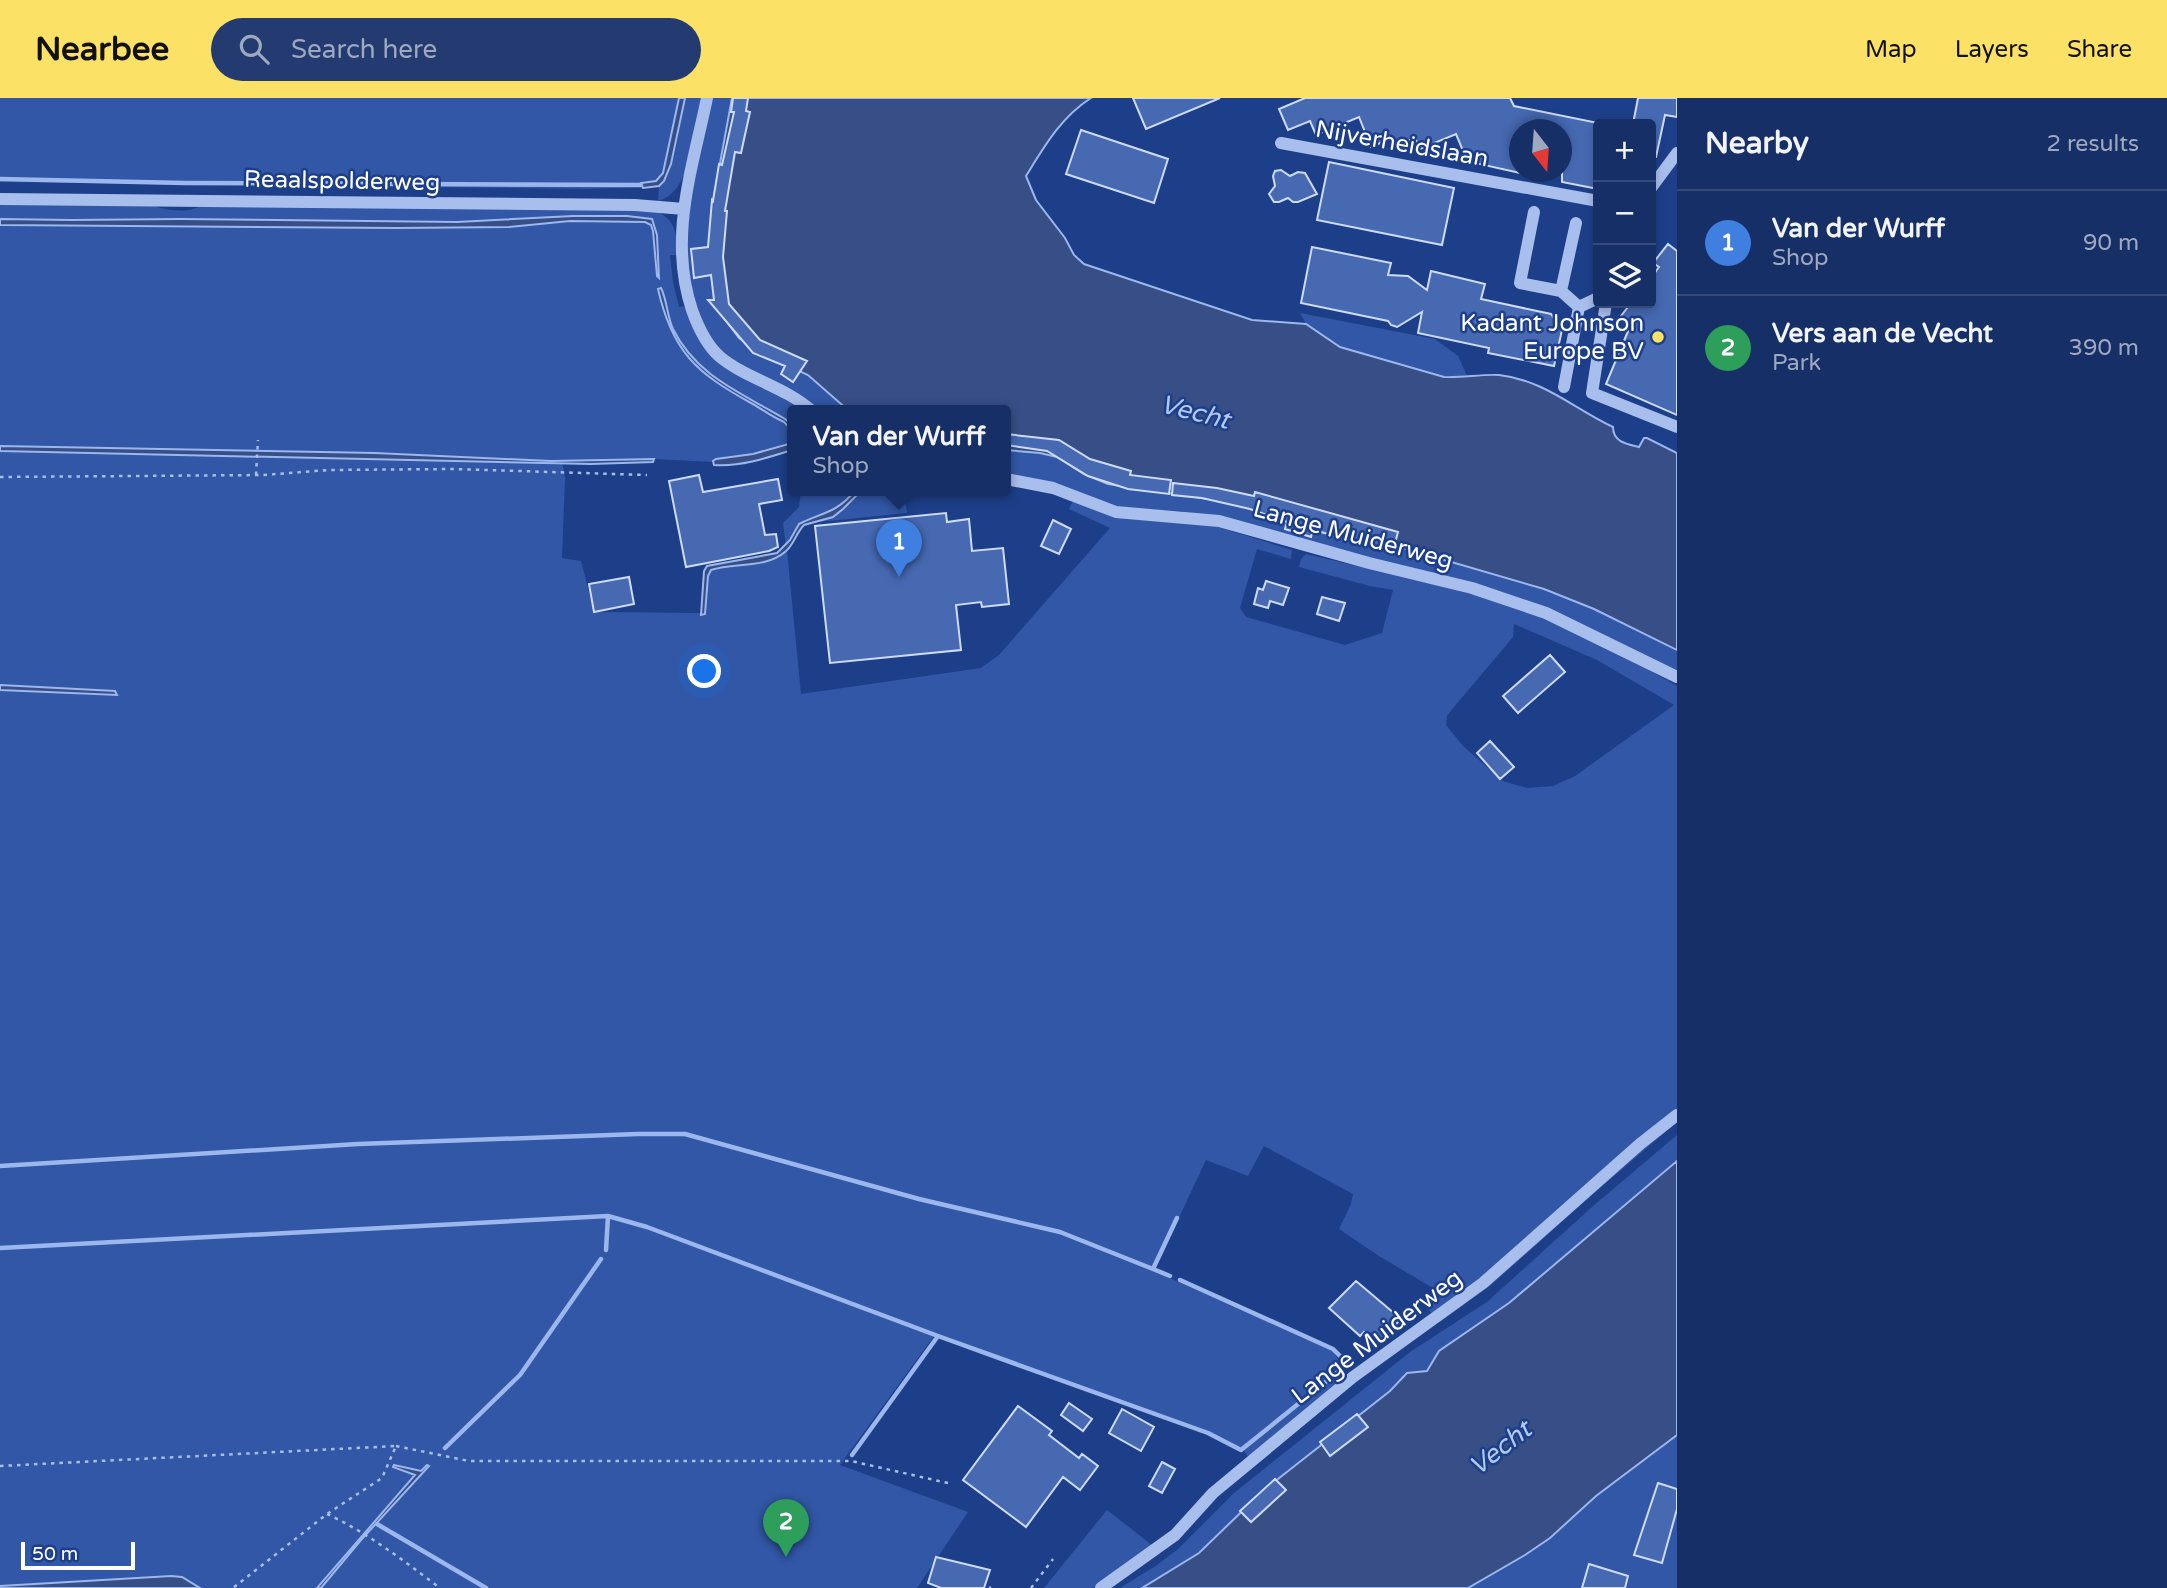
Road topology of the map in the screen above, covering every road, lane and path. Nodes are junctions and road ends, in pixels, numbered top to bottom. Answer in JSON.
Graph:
{"nodes":[{"id":1,"x":707,"y":98,"type":"edge"},
{"id":2,"x":1281,"y":143,"type":"dead end"},
{"id":3,"x":1676,"y":158,"type":"edge"},
{"id":4,"x":1656,"y":182,"type":"edge"},
{"id":5,"x":0,"y":198,"type":"edge"},
{"id":6,"x":1593,"y":200,"type":"edge"},
{"id":7,"x":684,"y":209,"type":"junction"},
{"id":8,"x":1534,"y":212,"type":"dead end"},
{"id":9,"x":1576,"y":223,"type":"dead end"},
{"id":10,"x":1562,"y":291,"type":"junction"},
{"id":11,"x":1593,"y":300,"type":"edge"},
{"id":12,"x":1579,"y":307,"type":"junction"},
{"id":13,"x":1605,"y":308,"type":"edge"},
{"id":14,"x":1564,"y":387,"type":"dead end"},
{"id":15,"x":803,"y":405,"type":"edge"},
{"id":16,"x":1677,"y":427,"type":"edge"},
{"id":17,"x":258,"y":440,"type":"dead end"},
{"id":18,"x":256,"y":475,"type":"junction"},
{"id":19,"x":648,"y":475,"type":"dead end"},
{"id":20,"x":0,"y":477,"type":"edge"},
{"id":21,"x":1011,"y":481,"type":"edge"},
{"id":22,"x":1677,"y":677,"type":"edge"},
{"id":23,"x":1677,"y":1115,"type":"edge"},
{"id":24,"x":396,"y":1446,"type":"junction"},
{"id":25,"x":0,"y":1466,"type":"edge"},
{"id":26,"x":952,"y":1484,"type":"dead end"},
{"id":27,"x":327,"y":1514,"type":"junction"},
{"id":28,"x":1053,"y":1559,"type":"dead end"},
{"id":29,"x":233,"y":1588,"type":"edge"},
{"id":30,"x":440,"y":1588,"type":"edge"},
{"id":31,"x":1031,"y":1588,"type":"edge"},
{"id":32,"x":1101,"y":1588,"type":"edge"}],
"edges":[{"from":1,"to":7,"type":"street"},
{"from":2,"to":6,"type":"street","name":"Nijverheidslaan"},
{"from":3,"to":4,"type":"street"},
{"from":5,"to":7,"type":"street","name":"Reaalspolderweg"},
{"from":7,"to":15,"type":"street"},
{"from":8,"to":10,"type":"street"},
{"from":9,"to":10,"type":"street"},
{"from":10,"to":12,"type":"street"},
{"from":11,"to":12,"type":"street"},
{"from":12,"to":14,"type":"street"},
{"from":13,"to":16,"type":"street"},
{"from":17,"to":18,"type":"path"},
{"from":18,"to":19,"type":"path"},
{"from":18,"to":20,"type":"path"},
{"from":21,"to":22,"type":"street","name":"Lange Muiderweg"},
{"from":23,"to":32,"type":"street","name":"Lange Muiderweg"},
{"from":24,"to":25,"type":"path"},
{"from":24,"to":26,"type":"path"},
{"from":24,"to":27,"type":"path"},
{"from":27,"to":29,"type":"path"},
{"from":27,"to":30,"type":"path"},
{"from":28,"to":31,"type":"path"}]}
